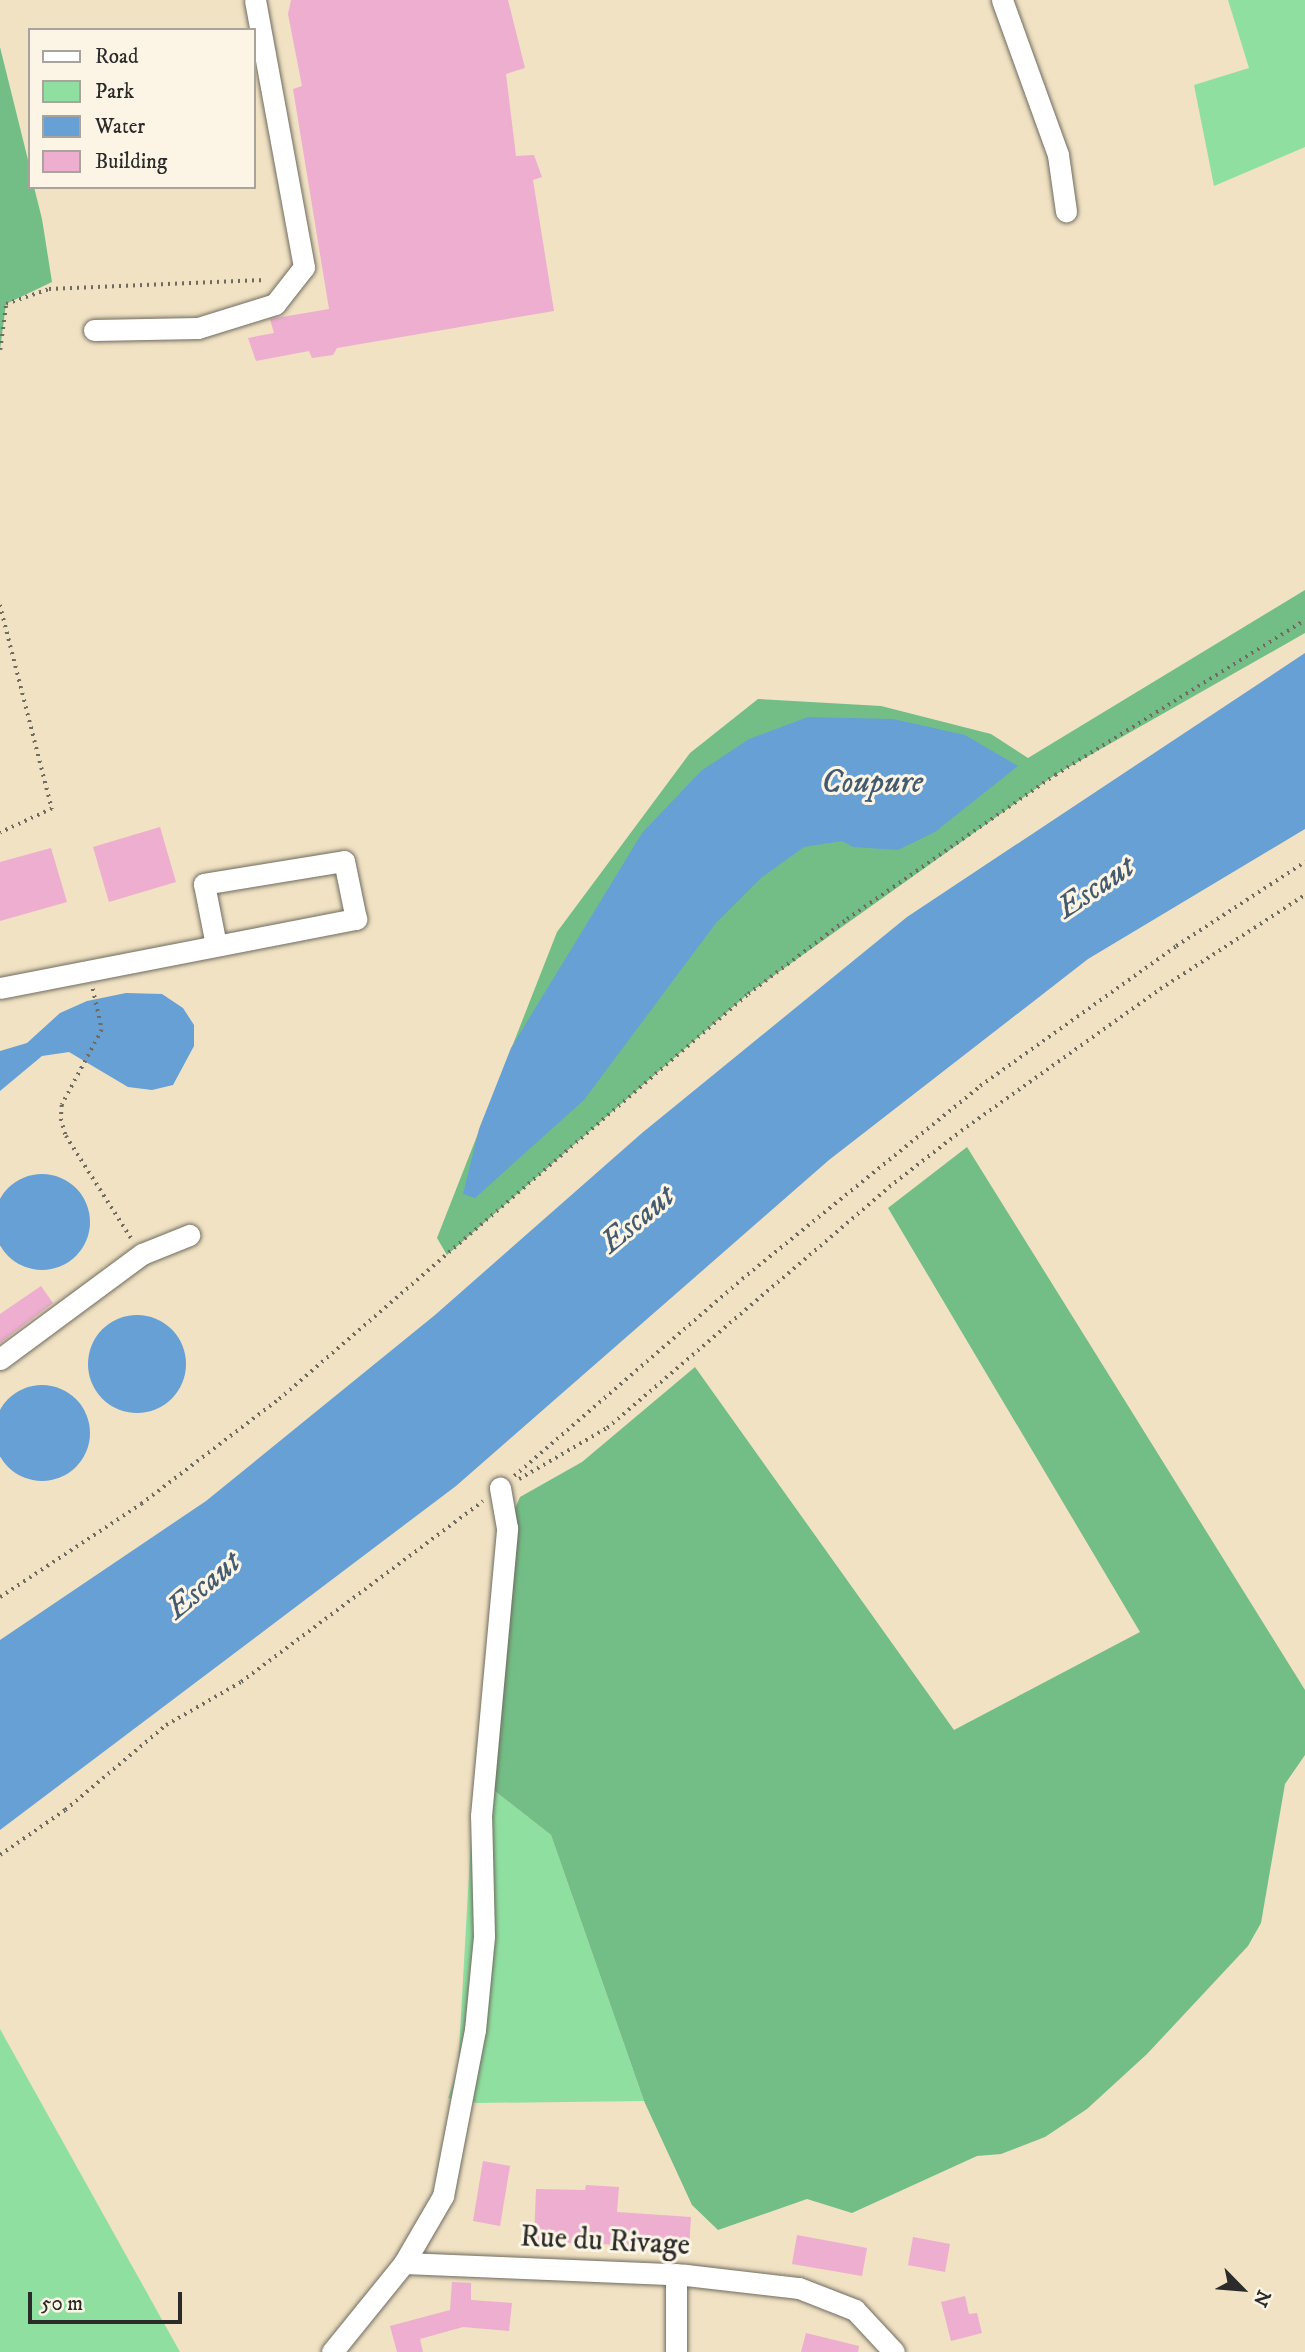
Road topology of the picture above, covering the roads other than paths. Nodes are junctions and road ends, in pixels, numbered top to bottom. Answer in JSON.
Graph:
{"nodes":[{"id":1,"x":255,"y":0,"type":"edge"},
{"id":2,"x":1002,"y":0,"type":"edge"},
{"id":3,"x":1066,"y":211,"type":"dead end"},
{"id":4,"x":93,"y":330,"type":"dead end"},
{"id":5,"x":216,"y":945,"type":"junction"},
{"id":6,"x":0,"y":988,"type":"edge"},
{"id":7,"x":189,"y":1235,"type":"dead end"},
{"id":8,"x":0,"y":1359,"type":"edge"},
{"id":9,"x":500,"y":1488,"type":"road end"},
{"id":10,"x":404,"y":2263,"type":"junction"},
{"id":11,"x":676,"y":2274,"type":"junction"},
{"id":12,"x":332,"y":2352,"type":"edge"},
{"id":13,"x":676,"y":2352,"type":"edge"},
{"id":14,"x":894,"y":2352,"type":"edge"}],
"edges":[{"from":1,"to":4,"type":"street"},
{"from":2,"to":3,"type":"street"},
{"from":5,"to":5,"type":"street"},
{"from":5,"to":6,"type":"street"},
{"from":7,"to":8,"type":"street"},
{"from":9,"to":10,"type":"street"},
{"from":10,"to":11,"type":"street","name":"Rue du Rivage"},
{"from":10,"to":12,"type":"street"},
{"from":11,"to":13,"type":"street"},
{"from":11,"to":14,"type":"street","name":"Rue du Rivage"}]}
